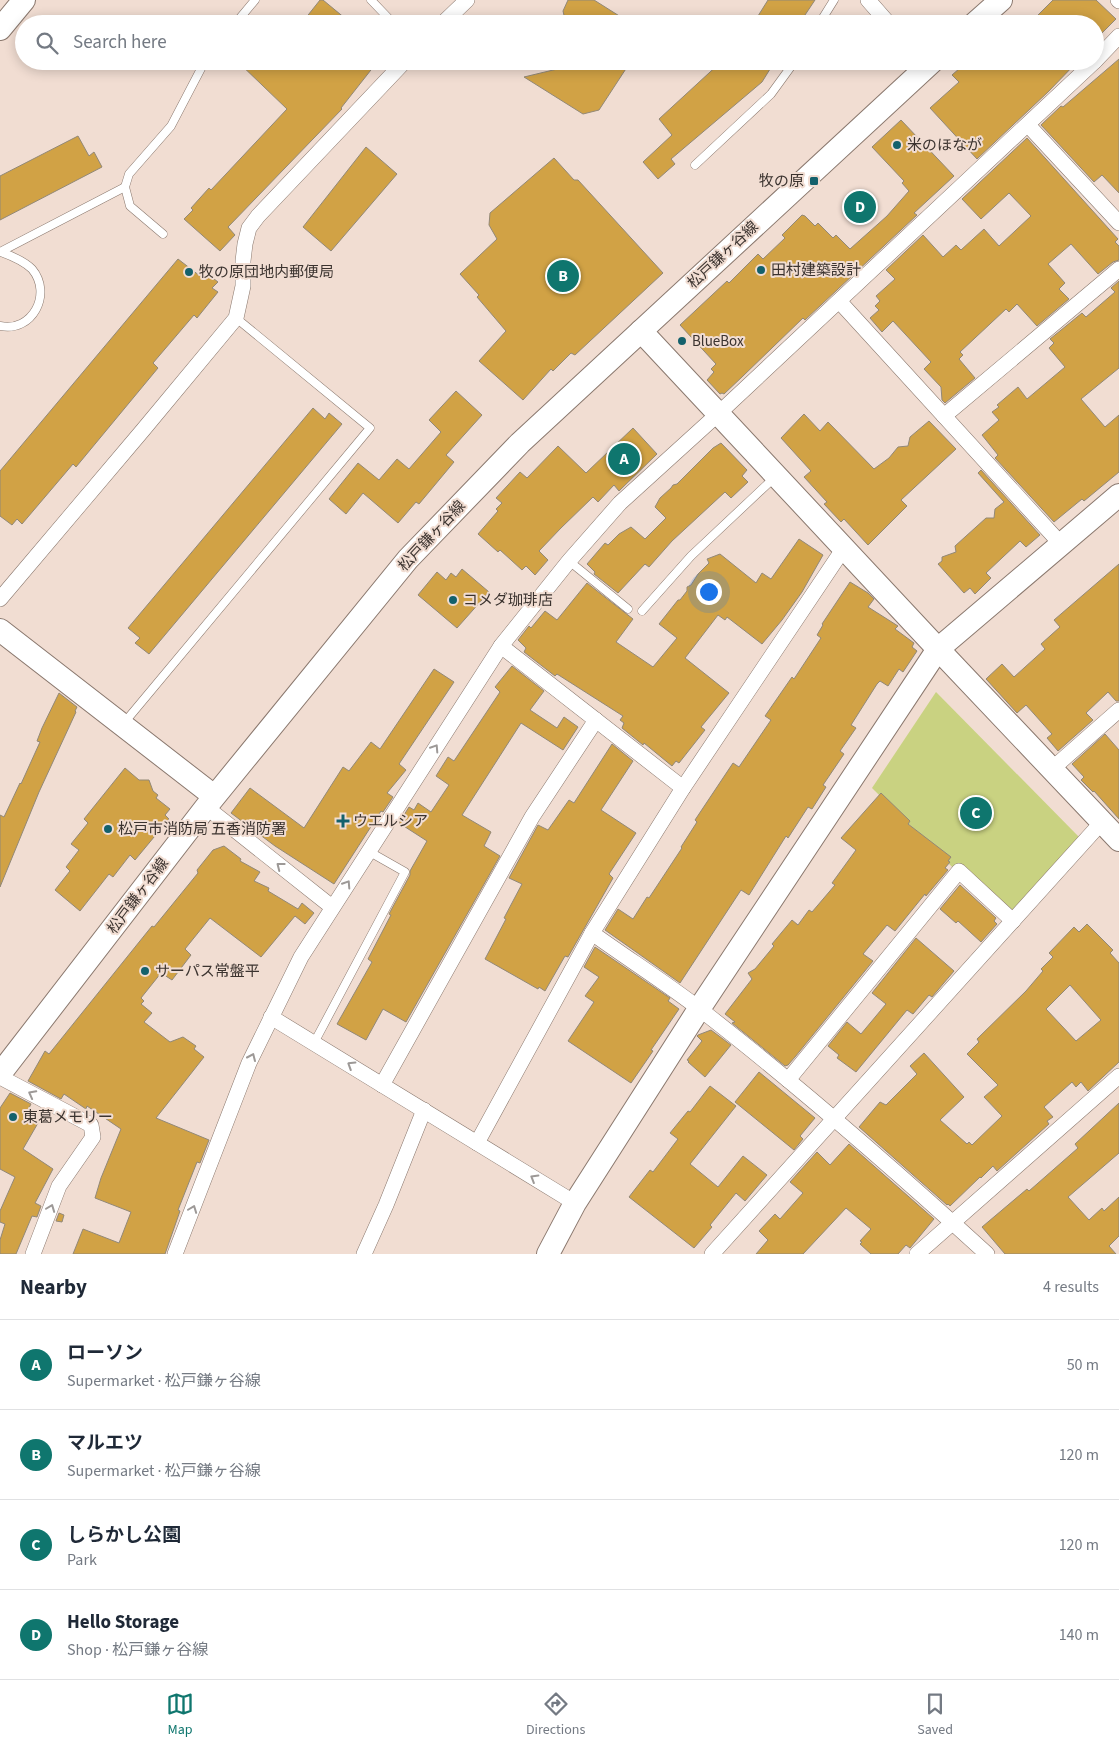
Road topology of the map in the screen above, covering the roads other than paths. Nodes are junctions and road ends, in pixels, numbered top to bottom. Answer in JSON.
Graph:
{"nodes":[{"id":1,"x":24,"y":0,"type":"edge"},
{"id":2,"x":255,"y":0,"type":"edge"},
{"id":3,"x":371,"y":0,"type":"edge"},
{"id":4,"x":466,"y":0,"type":"edge"},
{"id":5,"x":834,"y":0,"type":"edge"},
{"id":6,"x":868,"y":0,"type":"edge"},
{"id":7,"x":1001,"y":0,"type":"edge"},
{"id":8,"x":243,"y":15,"type":"edge"},
{"id":9,"x":385,"y":15,"type":"edge"},
{"id":10,"x":451,"y":15,"type":"edge"},
{"id":11,"x":824,"y":15,"type":"edge"},
{"id":12,"x":881,"y":15,"type":"edge"},
{"id":13,"x":984,"y":15,"type":"edge"},
{"id":14,"x":0,"y":29,"type":"edge"},
{"id":15,"x":1119,"y":36,"type":"edge"},
{"id":16,"x":1104,"y":52,"type":"edge"},
{"id":17,"x":200,"y":70,"type":"edge"},
{"id":18,"x":396,"y":70,"type":"edge"},
{"id":19,"x":788,"y":70,"type":"edge"},
{"id":20,"x":920,"y":70,"type":"edge"},
{"id":21,"x":1086,"y":70,"type":"edge"},
{"id":22,"x":1028,"y":125,"type":"junction"},
{"id":23,"x":695,"y":165,"type":"dead end"},
{"id":24,"x":125,"y":187,"type":"junction"},
{"id":25,"x":1119,"y":223,"type":"edge"},
{"id":26,"x":163,"y":234,"type":"dead end"},
{"id":27,"x":1,"y":252,"type":"edge"},
{"id":28,"x":1119,"y":269,"type":"edge"},
{"id":29,"x":839,"y":301,"type":"junction"},
{"id":30,"x":236,"y":318,"type":"junction"},
{"id":31,"x":0,"y":326,"type":"edge"},
{"id":32,"x":641,"y":331,"type":"junction"},
{"id":33,"x":718,"y":414,"type":"junction"},
{"id":34,"x":944,"y":416,"type":"junction"},
{"id":35,"x":776,"y":476,"type":"junction"},
{"id":36,"x":1119,"y":495,"type":"edge"},
{"id":37,"x":1061,"y":544,"type":"junction"},
{"id":38,"x":844,"y":548,"type":"junction"},
{"id":39,"x":569,"y":561,"type":"junction"},
{"id":40,"x":0,"y":599,"type":"edge"},
{"id":41,"x":628,"y":609,"type":"dead end"},
{"id":42,"x":642,"y":611,"type":"dead end"},
{"id":43,"x":0,"y":630,"type":"edge"},
{"id":44,"x":501,"y":646,"type":"junction"},
{"id":45,"x":938,"y":649,"type":"junction"},
{"id":46,"x":1119,"y":710,"type":"edge"},
{"id":47,"x":596,"y":720,"type":"junction"},
{"id":48,"x":122,"y":724,"type":"junction"},
{"id":49,"x":1052,"y":769,"type":"junction"},
{"id":50,"x":683,"y":788,"type":"junction"},
{"id":51,"x":210,"y":802,"type":"junction"},
{"id":52,"x":1102,"y":822,"type":"junction"},
{"id":53,"x":1119,"y":840,"type":"edge"},
{"id":54,"x":368,"y":851,"type":"junction"},
{"id":55,"x":332,"y":907,"type":"junction"},
{"id":56,"x":1013,"y":921,"type":"junction"},
{"id":57,"x":592,"y":934,"type":"junction"},
{"id":58,"x":699,"y":1009,"type":"junction"},
{"id":59,"x":271,"y":1016,"type":"junction"},
{"id":60,"x":314,"y":1043,"type":"junction"},
{"id":61,"x":0,"y":1075,"type":"edge"},
{"id":62,"x":1119,"y":1076,"type":"edge"},
{"id":63,"x":788,"y":1080,"type":"junction"},
{"id":64,"x":382,"y":1084,"type":"junction"},
{"id":65,"x":424,"y":1110,"type":"junction"},
{"id":66,"x":834,"y":1119,"type":"junction"},
{"id":67,"x":477,"y":1143,"type":"junction"},
{"id":68,"x":576,"y":1203,"type":"junction"},
{"id":69,"x":952,"y":1223,"type":"junction"},
{"id":70,"x":33,"y":1254,"type":"edge"},
{"id":71,"x":175,"y":1254,"type":"edge"},
{"id":72,"x":364,"y":1254,"type":"edge"},
{"id":73,"x":548,"y":1254,"type":"edge"},
{"id":74,"x":712,"y":1254,"type":"edge"},
{"id":75,"x":918,"y":1254,"type":"edge"},
{"id":76,"x":986,"y":1254,"type":"edge"}],
"edges":[{"from":1,"to":14,"type":"street"},
{"from":2,"to":8,"type":"lane"},
{"from":3,"to":9,"type":"lane"},
{"from":4,"to":10,"type":"street"},
{"from":5,"to":11,"type":"lane"},
{"from":6,"to":12,"type":"street"},
{"from":7,"to":13,"type":"street"},
{"from":15,"to":16,"type":"street"},
{"from":17,"to":24,"type":"lane"},
{"from":18,"to":30,"type":"street"},
{"from":19,"to":23,"type":"lane"},
{"from":20,"to":32,"type":"street","name":"松戸鎌ヶ谷線"},
{"from":21,"to":22,"type":"street"},
{"from":22,"to":25,"type":"street"},
{"from":22,"to":29,"type":"street"},
{"from":24,"to":26,"type":"lane"},
{"from":24,"to":27,"type":"lane"},
{"from":27,"to":31,"type":"lane"},
{"from":28,"to":34,"type":"street"},
{"from":29,"to":33,"type":"street"},
{"from":29,"to":34,"type":"street"},
{"from":30,"to":40,"type":"street"},
{"from":30,"to":48,"type":"lane"},
{"from":32,"to":33,"type":"street"},
{"from":32,"to":51,"type":"street","name":"松戸鎌ヶ谷線"},
{"from":33,"to":35,"type":"street"},
{"from":33,"to":39,"type":"street"},
{"from":34,"to":37,"type":"street"},
{"from":35,"to":38,"type":"street"},
{"from":35,"to":42,"type":"lane"},
{"from":36,"to":37,"type":"street"},
{"from":37,"to":45,"type":"street"},
{"from":38,"to":45,"type":"street"},
{"from":38,"to":50,"type":"street"},
{"from":39,"to":41,"type":"lane"},
{"from":39,"to":44,"type":"street"},
{"from":43,"to":48,"type":"street"},
{"from":44,"to":47,"type":"street"},
{"from":54,"to":44,"type":"street","one_way":true},
{"from":45,"to":49,"type":"street"},
{"from":45,"to":58,"type":"street"},
{"from":46,"to":49,"type":"street"},
{"from":47,"to":50,"type":"street"},
{"from":47,"to":64,"type":"street"},
{"from":48,"to":51,"type":"street"},
{"from":49,"to":52,"type":"street"},
{"from":50,"to":57,"type":"street"},
{"from":55,"to":51,"type":"street","one_way":true},
{"from":51,"to":61,"type":"street","name":"松戸鎌ヶ谷線"},
{"from":52,"to":53,"type":"street"},
{"from":52,"to":56,"type":"street"},
{"from":55,"to":54,"type":"street","one_way":true},
{"from":54,"to":60,"type":"lane"},
{"from":55,"to":59,"type":"street"},
{"from":56,"to":63,"type":"street"},
{"from":56,"to":66,"type":"street"},
{"from":57,"to":58,"type":"street"},
{"from":57,"to":67,"type":"street"},
{"from":58,"to":63,"type":"street"},
{"from":58,"to":68,"type":"street"},
{"from":59,"to":60,"type":"street"},
{"from":71,"to":59,"type":"street","one_way":true},
{"from":64,"to":60,"type":"street","one_way":true},
{"from":70,"to":61,"type":"street","one_way":true},
{"from":62,"to":69,"type":"street"},
{"from":63,"to":66,"type":"street"},
{"from":64,"to":65,"type":"street"},
{"from":65,"to":67,"type":"street"},
{"from":65,"to":72,"type":"street"},
{"from":66,"to":69,"type":"street"},
{"from":66,"to":74,"type":"street"},
{"from":68,"to":67,"type":"street","one_way":true},
{"from":68,"to":73,"type":"street"},
{"from":69,"to":75,"type":"street"},
{"from":69,"to":76,"type":"street"}]}
